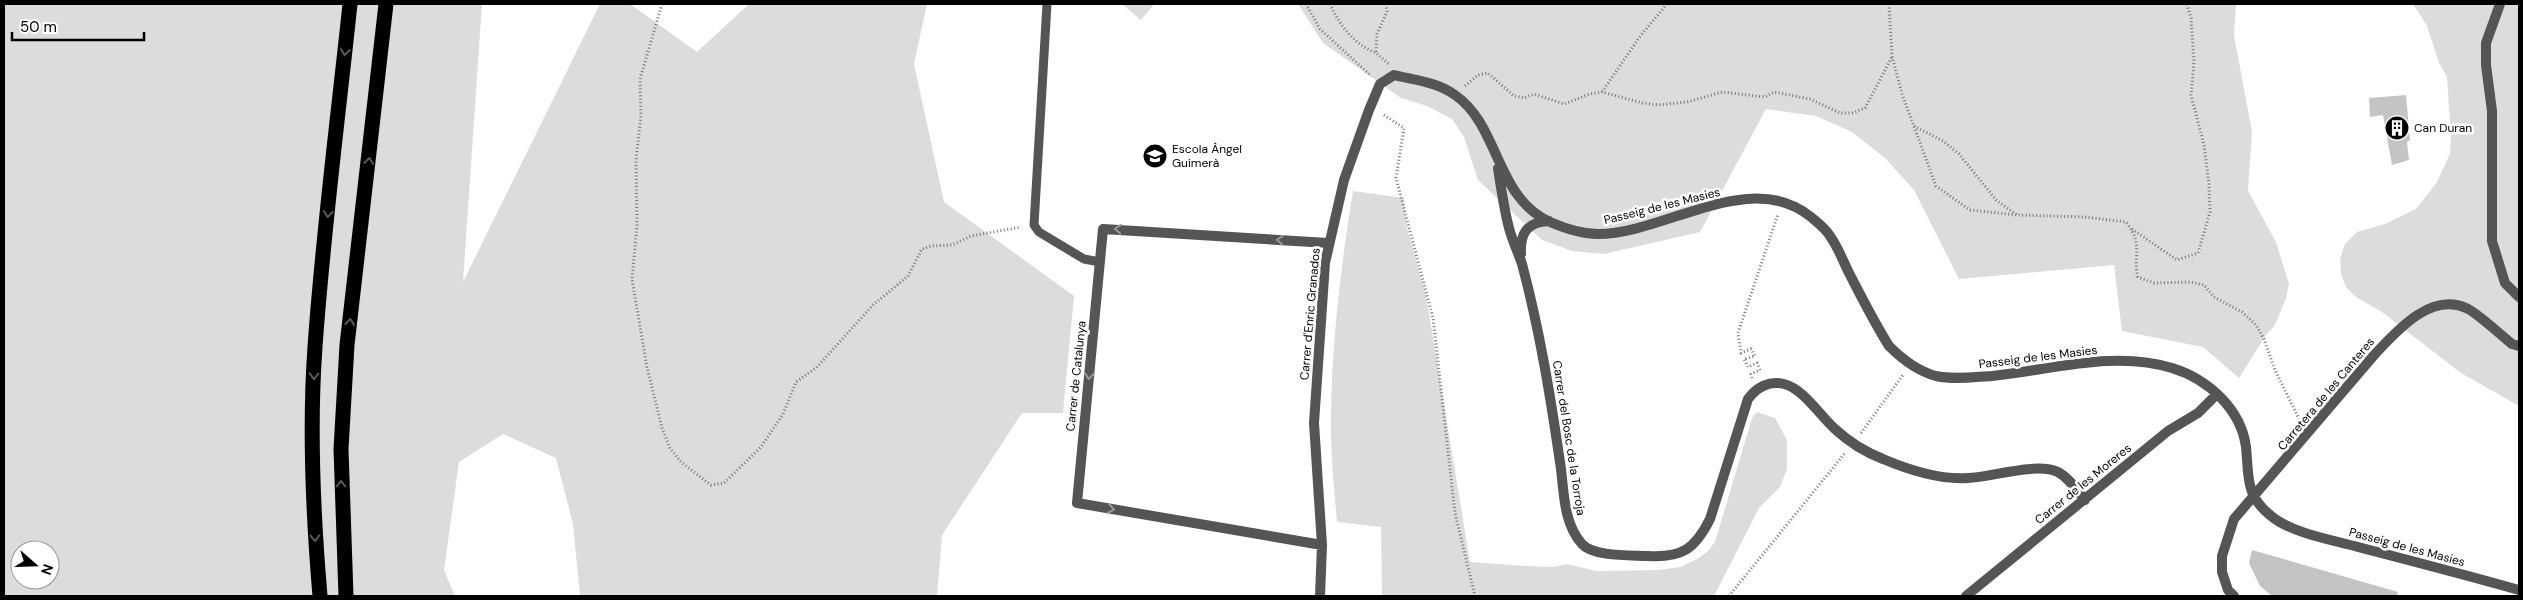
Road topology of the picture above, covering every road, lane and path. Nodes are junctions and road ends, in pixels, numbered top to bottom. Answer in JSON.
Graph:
{"nodes":[{"id":1,"x":350,"y":4,"type":"edge"},
{"id":2,"x":386,"y":4,"type":"edge"},
{"id":3,"x":662,"y":4,"type":"edge"},
{"id":4,"x":1047,"y":4,"type":"edge"},
{"id":5,"x":1306,"y":4,"type":"edge"},
{"id":6,"x":1330,"y":4,"type":"edge"},
{"id":7,"x":1386,"y":4,"type":"edge"},
{"id":8,"x":1667,"y":4,"type":"edge"},
{"id":9,"x":1889,"y":4,"type":"edge"},
{"id":10,"x":2187,"y":4,"type":"edge"},
{"id":11,"x":2500,"y":4,"type":"edge"},
{"id":12,"x":1376,"y":54,"type":"junction"},
{"id":13,"x":1892,"y":56,"type":"junction"},
{"id":14,"x":1394,"y":75,"type":"junction"},
{"id":15,"x":1380,"y":84,"type":"junction"},
{"id":16,"x":1602,"y":92,"type":"junction"},
{"id":17,"x":1455,"y":94,"type":"junction"},
{"id":18,"x":1384,"y":115,"type":"dead end"},
{"id":19,"x":1913,"y":125,"type":"junction"},
{"id":20,"x":1497,"y":160,"type":"junction"},
{"id":21,"x":1782,"y":201,"type":"junction"},
{"id":22,"x":2017,"y":215,"type":"junction"},
{"id":23,"x":1549,"y":221,"type":"junction"},
{"id":24,"x":1034,"y":225,"type":"junction"},
{"id":25,"x":2131,"y":228,"type":"junction"},
{"id":26,"x":1328,"y":243,"type":"junction"},
{"id":27,"x":1100,"y":262,"type":"junction"},
{"id":28,"x":1522,"y":263,"type":"junction"},
{"id":29,"x":2519,"y":296,"type":"edge"},
{"id":30,"x":2519,"y":346,"type":"edge"},
{"id":31,"x":1900,"y":379,"type":"dead end"},
{"id":32,"x":1756,"y":388,"type":"junction"},
{"id":33,"x":2217,"y":394,"type":"junction"},
{"id":34,"x":2307,"y":434,"type":"junction"},
{"id":35,"x":1853,"y":444,"type":"junction"},
{"id":36,"x":2254,"y":499,"type":"junction"},
{"id":37,"x":2085,"y":500,"type":"junction"},
{"id":38,"x":1322,"y":545,"type":"junction"},
{"id":39,"x":2519,"y":590,"type":"edge"},
{"id":40,"x":320,"y":596,"type":"edge"},
{"id":41,"x":346,"y":596,"type":"edge"},
{"id":42,"x":1320,"y":596,"type":"edge"},
{"id":43,"x":1475,"y":596,"type":"edge"},
{"id":44,"x":1729,"y":596,"type":"edge"},
{"id":45,"x":1966,"y":596,"type":"edge"},
{"id":46,"x":2234,"y":596,"type":"edge"}],
"edges":[{"from":1,"to":40,"type":"highway","one_way":true},
{"from":41,"to":2,"type":"highway","one_way":true},
{"from":3,"to":24,"type":"path"},
{"from":4,"to":24,"type":"lane"},
{"from":5,"to":15,"type":"path"},
{"from":6,"to":12,"type":"path"},
{"from":7,"to":12,"type":"path"},
{"from":8,"to":16,"type":"path"},
{"from":9,"to":13,"type":"path"},
{"from":10,"to":25,"type":"path"},
{"from":11,"to":29,"type":"street"},
{"from":12,"to":14,"type":"path"},
{"from":13,"to":16,"type":"path"},
{"from":13,"to":19,"type":"path"},
{"from":14,"to":15,"type":"street"},
{"from":14,"to":17,"type":"street"},
{"from":15,"to":26,"type":"street","name":"Carrer d'Enric Granados"},
{"from":16,"to":17,"type":"path"},
{"from":17,"to":20,"type":"street"},
{"from":18,"to":43,"type":"path"},
{"from":19,"to":22,"type":"path"},
{"from":19,"to":22,"type":"path"},
{"from":20,"to":23,"type":"street","name":"Passeig de les Masies"},
{"from":20,"to":28,"type":"street","name":"Carrer del Bosc de la Torroja"},
{"from":21,"to":23,"type":"street","name":"Passeig de les Masies"},
{"from":21,"to":32,"type":"path"},
{"from":21,"to":33,"type":"street","name":"Passeig de les Masies"},
{"from":22,"to":25,"type":"path"},
{"from":23,"to":28,"type":"street"},
{"from":24,"to":27,"type":"lane"},
{"from":25,"to":34,"type":"path"},
{"from":26,"to":27,"type":"street","name":"Carrer de Catalunya","one_way":true},
{"from":26,"to":38,"type":"street","name":"Carrer d'Enric Granados"},
{"from":27,"to":38,"type":"street","name":"Carrer de Catalunya","one_way":true},
{"from":28,"to":32,"type":"street","name":"Carrer del Bosc de la Torroja"},
{"from":30,"to":34,"type":"street","name":"Carretera de les Canteres"},
{"from":31,"to":35,"type":"path"},
{"from":32,"to":35,"type":"street"},
{"from":33,"to":36,"type":"street","name":"Passeig de les Masies"},
{"from":33,"to":37,"type":"street","name":"Carrer de les Moreres"},
{"from":34,"to":36,"type":"street","name":"Carretera de les Canteres"},
{"from":35,"to":37,"type":"street"},
{"from":35,"to":44,"type":"path"},
{"from":36,"to":39,"type":"street","name":"Passeig de les Masies"},
{"from":36,"to":46,"type":"street","name":"Carretera de les Canteres"},
{"from":37,"to":45,"type":"street","name":"Carrer de les Moreres"},
{"from":38,"to":42,"type":"street","name":"Carrer d'Enric Granados"}]}
